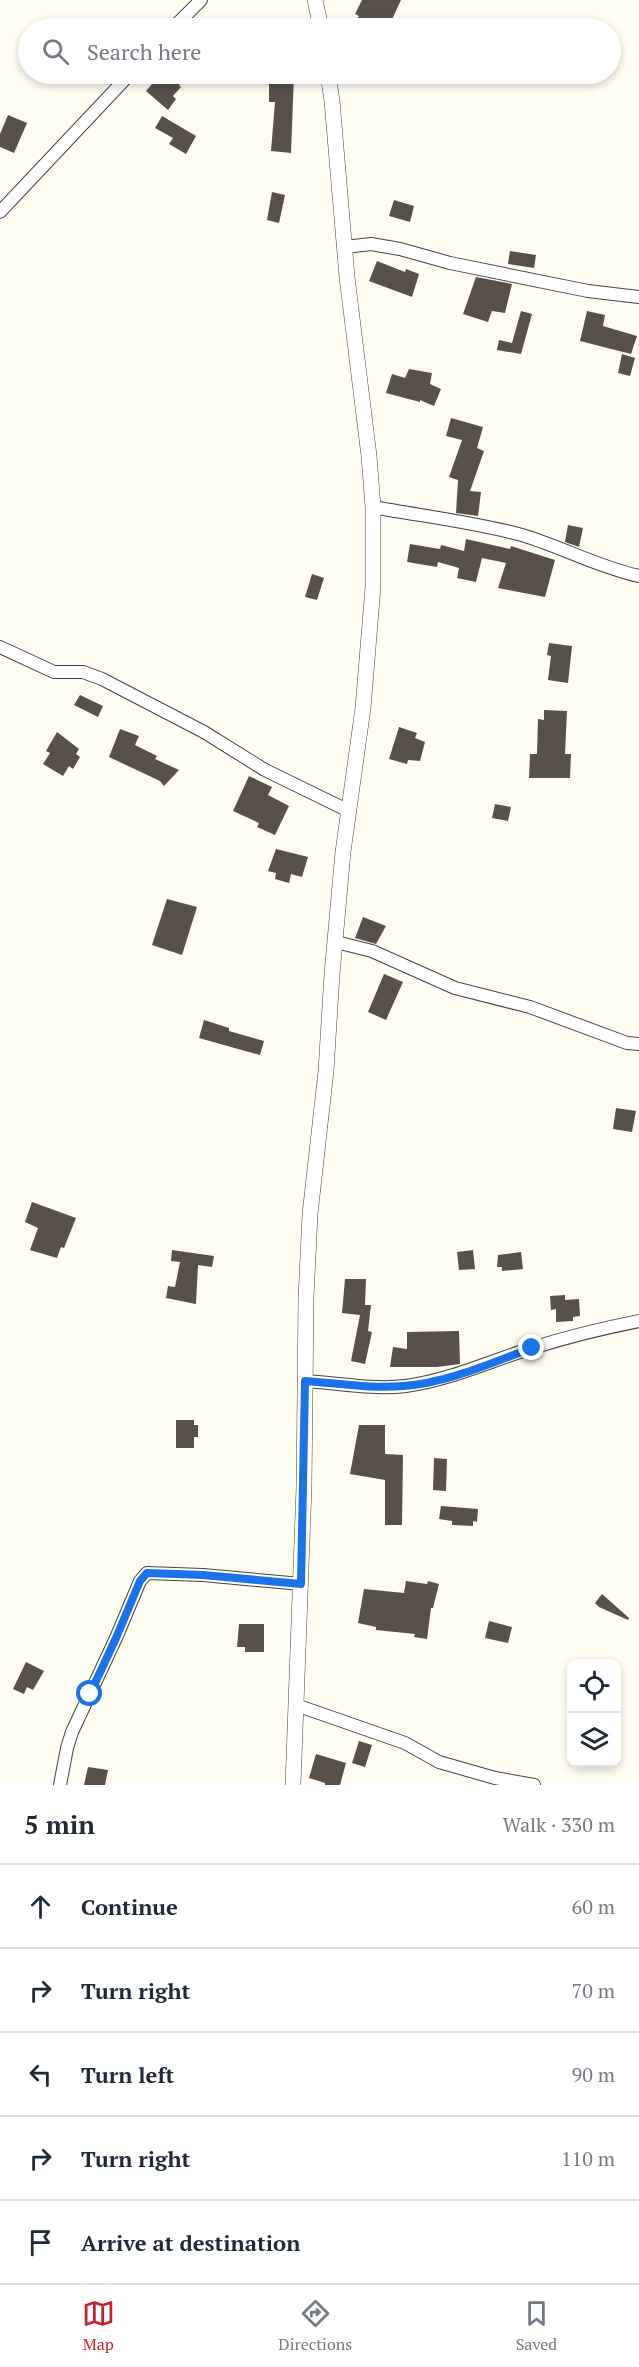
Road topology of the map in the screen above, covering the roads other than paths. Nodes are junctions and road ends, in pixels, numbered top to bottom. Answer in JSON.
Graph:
{"nodes":[{"id":1,"x":201,"y":0,"type":"edge"},
{"id":2,"x":315,"y":0,"type":"edge"},
{"id":3,"x":183,"y":18,"type":"edge"},
{"id":4,"x":319,"y":18,"type":"edge"},
{"id":5,"x":121,"y":84,"type":"edge"},
{"id":6,"x":329,"y":84,"type":"edge"},
{"id":7,"x":0,"y":212,"type":"edge"},
{"id":8,"x":345,"y":247,"type":"junction"},
{"id":9,"x":639,"y":297,"type":"edge"},
{"id":10,"x":373,"y":507,"type":"junction"},
{"id":11,"x":639,"y":576,"type":"edge"},
{"id":12,"x":0,"y":647,"type":"edge"},
{"id":13,"x":349,"y":811,"type":"junction"},
{"id":14,"x":336,"y":942,"type":"junction"},
{"id":15,"x":639,"y":1044,"type":"edge"},
{"id":16,"x":639,"y":1321,"type":"edge"},
{"id":17,"x":305,"y":1381,"type":"junction"},
{"id":18,"x":301,"y":1584,"type":"junction"},
{"id":19,"x":296,"y":1705,"type":"junction"},
{"id":20,"x":60,"y":1785,"type":"edge"},
{"id":21,"x":293,"y":1785,"type":"edge"},
{"id":22,"x":534,"y":1785,"type":"edge"}],
"edges":[{"from":1,"to":3,"type":"street"},
{"from":2,"to":4,"type":"street"},
{"from":5,"to":7,"type":"street"},
{"from":6,"to":8,"type":"street"},
{"from":8,"to":9,"type":"street"},
{"from":8,"to":10,"type":"street"},
{"from":10,"to":11,"type":"street"},
{"from":10,"to":13,"type":"street"},
{"from":12,"to":13,"type":"street"},
{"from":13,"to":14,"type":"street"},
{"from":14,"to":15,"type":"street"},
{"from":14,"to":17,"type":"street"},
{"from":16,"to":17,"type":"street"},
{"from":17,"to":18,"type":"street"},
{"from":18,"to":19,"type":"street"},
{"from":18,"to":20,"type":"street"},
{"from":19,"to":21,"type":"street"},
{"from":19,"to":22,"type":"street"}]}
